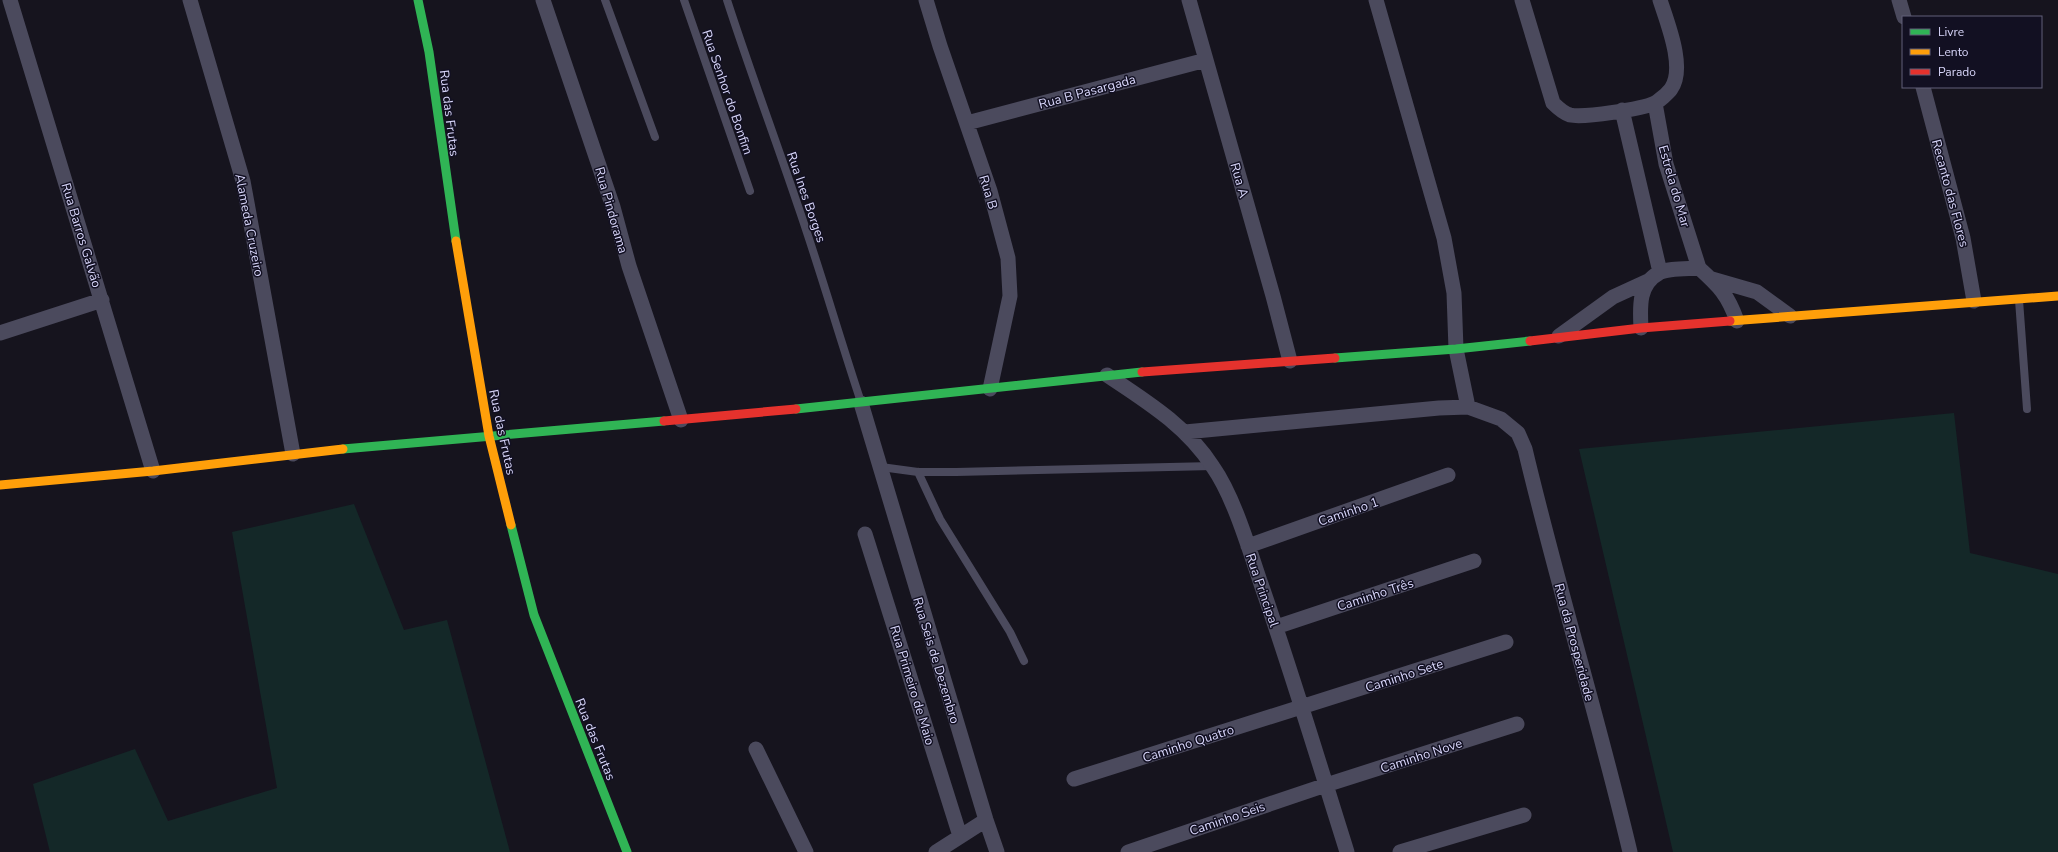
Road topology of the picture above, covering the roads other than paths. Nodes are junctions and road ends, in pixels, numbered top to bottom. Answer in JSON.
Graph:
{"nodes":[{"id":1,"x":10,"y":0,"type":"edge"},
{"id":2,"x":190,"y":0,"type":"edge"},
{"id":3,"x":418,"y":0,"type":"edge"},
{"id":4,"x":543,"y":0,"type":"edge"},
{"id":5,"x":605,"y":0,"type":"edge"},
{"id":6,"x":684,"y":0,"type":"edge"},
{"id":7,"x":727,"y":0,"type":"edge"},
{"id":8,"x":926,"y":0,"type":"edge"},
{"id":9,"x":1189,"y":0,"type":"edge"},
{"id":10,"x":1376,"y":0,"type":"edge"},
{"id":11,"x":1522,"y":0,"type":"edge"},
{"id":12,"x":1660,"y":0,"type":"edge"},
{"id":13,"x":1899,"y":0,"type":"edge"},
{"id":14,"x":1904,"y":16,"type":"edge"},
{"id":15,"x":1206,"y":60,"type":"junction"},
{"id":16,"x":1923,"y":88,"type":"edge"},
{"id":17,"x":1655,"y":103,"type":"junction"},
{"id":18,"x":1622,"y":110,"type":"junction"},
{"id":19,"x":967,"y":123,"type":"junction"},
{"id":20,"x":655,"y":137,"type":"dead end"},
{"id":21,"x":750,"y":191,"type":"dead end"},
{"id":22,"x":1699,"y":268,"type":"junction"},
{"id":23,"x":1655,"y":276,"type":"junction"},
{"id":24,"x":1712,"y":279,"type":"junction"},
{"id":25,"x":2058,"y":296,"type":"edge"},
{"id":26,"x":102,"y":300,"type":"junction"},
{"id":27,"x":2019,"y":300,"type":"junction"},
{"id":28,"x":1974,"y":301,"type":"junction"},
{"id":29,"x":1790,"y":316,"type":"junction"},
{"id":30,"x":1737,"y":321,"type":"junction"},
{"id":31,"x":1641,"y":328,"type":"junction"},
{"id":32,"x":0,"y":333,"type":"edge"},
{"id":33,"x":1559,"y":336,"type":"junction"},
{"id":34,"x":1456,"y":349,"type":"junction"},
{"id":35,"x":1290,"y":361,"type":"junction"},
{"id":36,"x":1106,"y":375,"type":"junction"},
{"id":37,"x":990,"y":389,"type":"junction"},
{"id":38,"x":861,"y":403,"type":"junction"},
{"id":39,"x":1468,"y":407,"type":"junction"},
{"id":40,"x":2027,"y":409,"type":"dead end"},
{"id":41,"x":681,"y":420,"type":"junction"},
{"id":42,"x":1185,"y":432,"type":"junction"},
{"id":43,"x":489,"y":436,"type":"junction"},
{"id":44,"x":293,"y":454,"type":"junction"},
{"id":45,"x":1213,"y":466,"type":"junction"},
{"id":46,"x":881,"y":467,"type":"junction"},
{"id":47,"x":153,"y":470,"type":"junction"},
{"id":48,"x":918,"y":472,"type":"junction"},
{"id":49,"x":1448,"y":475,"type":"dead end"},
{"id":50,"x":0,"y":485,"type":"edge"},
{"id":51,"x":865,"y":534,"type":"dead end"},
{"id":52,"x":1248,"y":546,"type":"junction"},
{"id":53,"x":1474,"y":561,"type":"dead end"},
{"id":54,"x":1276,"y":627,"type":"junction"},
{"id":55,"x":1506,"y":642,"type":"dead end"},
{"id":56,"x":1024,"y":660,"type":"dead end"},
{"id":57,"x":1302,"y":707,"type":"junction"},
{"id":58,"x":1517,"y":724,"type":"dead end"},
{"id":59,"x":756,"y":749,"type":"dead end"},
{"id":60,"x":1074,"y":779,"type":"dead end"},
{"id":61,"x":1326,"y":785,"type":"junction"},
{"id":62,"x":1524,"y":815,"type":"dead end"},
{"id":63,"x":986,"y":820,"type":"junction"},
{"id":64,"x":960,"y":836,"type":"junction"},
{"id":65,"x":627,"y":852,"type":"edge"},
{"id":66,"x":806,"y":852,"type":"edge"},
{"id":67,"x":936,"y":852,"type":"edge"},
{"id":68,"x":997,"y":852,"type":"edge"},
{"id":69,"x":1128,"y":852,"type":"edge"},
{"id":70,"x":1347,"y":852,"type":"edge"},
{"id":71,"x":1400,"y":852,"type":"edge"},
{"id":72,"x":1630,"y":852,"type":"edge"}],
"edges":[{"from":1,"to":26,"type":"street","name":"Rua Barros Galvão"},
{"from":2,"to":44,"type":"street","name":"Alameda Cruzeiro"},
{"from":3,"to":43,"type":"main road","name":"Rua das Frutas"},
{"from":4,"to":41,"type":"street","name":"Rua Pindorama"},
{"from":5,"to":20,"type":"lane"},
{"from":6,"to":21,"type":"lane","name":"Rua Senhor do Bonfim"},
{"from":7,"to":38,"type":"lane","name":"Rua Ines Borges"},
{"from":8,"to":19,"type":"street","name":"Rua B"},
{"from":9,"to":15,"type":"street","name":"Rua A"},
{"from":10,"to":34,"type":"street"},
{"from":11,"to":18,"type":"street"},
{"from":12,"to":17,"type":"street"},
{"from":13,"to":14,"type":"street"},
{"from":15,"to":19,"type":"street","name":"Rua B Pasargada"},
{"from":15,"to":35,"type":"street","name":"Rua A"},
{"from":16,"to":28,"type":"street","name":"Recanto das Flores"},
{"from":17,"to":18,"type":"street"},
{"from":17,"to":22,"type":"street","name":"Estrela do Mar"},
{"from":18,"to":23,"type":"street"},
{"from":19,"to":37,"type":"street","name":"Rua B"},
{"from":22,"to":23,"type":"street"},
{"from":22,"to":24,"type":"street"},
{"from":23,"to":31,"type":"street"},
{"from":23,"to":33,"type":"street"},
{"from":24,"to":29,"type":"street"},
{"from":24,"to":30,"type":"street"},
{"from":25,"to":27,"type":"main road"},
{"from":26,"to":32,"type":"street"},
{"from":26,"to":47,"type":"street","name":"Rua Barros Galvão"},
{"from":27,"to":28,"type":"main road"},
{"from":27,"to":40,"type":"lane"},
{"from":28,"to":29,"type":"main road"},
{"from":29,"to":30,"type":"main road"},
{"from":30,"to":31,"type":"main road"},
{"from":31,"to":33,"type":"main road"},
{"from":33,"to":34,"type":"main road"},
{"from":34,"to":35,"type":"main road"},
{"from":34,"to":39,"type":"street"},
{"from":35,"to":36,"type":"main road"},
{"from":36,"to":37,"type":"main road"},
{"from":36,"to":42,"type":"street","name":"Rua Principal"},
{"from":37,"to":38,"type":"main road"},
{"from":38,"to":41,"type":"main road"},
{"from":38,"to":46,"type":"street","name":"Rua Seis de Dezembro"},
{"from":39,"to":42,"type":"street"},
{"from":39,"to":72,"type":"street","name":"Rua da Prosperidade"},
{"from":41,"to":43,"type":"main road"},
{"from":42,"to":45,"type":"street","name":"Rua Principal"},
{"from":43,"to":44,"type":"main road"},
{"from":43,"to":65,"type":"main road","name":"Rua das Frutas"},
{"from":44,"to":47,"type":"main road"},
{"from":45,"to":48,"type":"lane"},
{"from":45,"to":52,"type":"street","name":"Rua Principal"},
{"from":46,"to":48,"type":"lane"},
{"from":46,"to":63,"type":"street","name":"Rua Seis de Dezembro"},
{"from":47,"to":50,"type":"main road"},
{"from":48,"to":56,"type":"lane"},
{"from":49,"to":52,"type":"street","name":"Caminho 1"},
{"from":51,"to":64,"type":"street","name":"Rua Primeiro de Maio"},
{"from":52,"to":54,"type":"street","name":"Rua Principal"},
{"from":53,"to":54,"type":"street","name":"Caminho Três"},
{"from":54,"to":57,"type":"street","name":"Rua Principal"},
{"from":55,"to":57,"type":"street","name":"Caminho Sete"},
{"from":57,"to":60,"type":"street","name":"Caminho Quatro"},
{"from":57,"to":61,"type":"street","name":"Rua Principal"},
{"from":58,"to":61,"type":"street","name":"Caminho Nove"},
{"from":59,"to":66,"type":"street"},
{"from":61,"to":69,"type":"street","name":"Caminho Seis"},
{"from":61,"to":70,"type":"street","name":"Rua Principal"},
{"from":62,"to":71,"type":"street"},
{"from":63,"to":64,"type":"street"},
{"from":63,"to":68,"type":"street","name":"Rua Seis de Dezembro"},
{"from":64,"to":67,"type":"street"}]}
